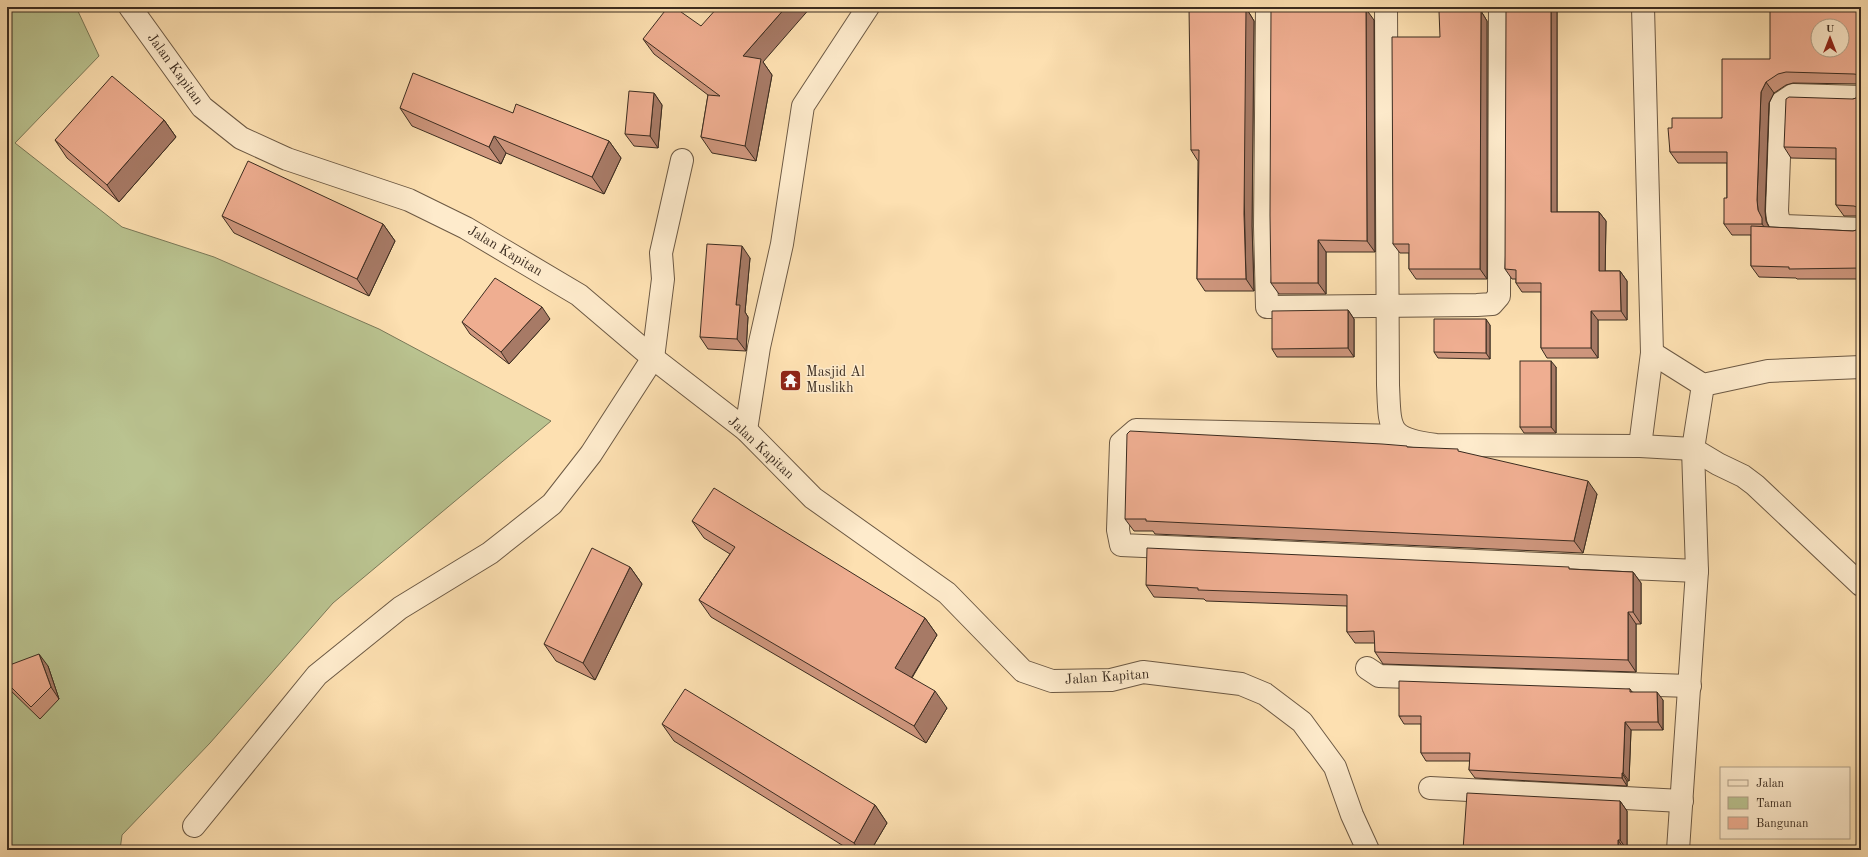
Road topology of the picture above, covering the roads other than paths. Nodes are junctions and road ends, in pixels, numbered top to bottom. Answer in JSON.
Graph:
{"nodes":[{"id":1,"x":130,"y":7,"type":"edge"},
{"id":2,"x":868,"y":7,"type":"edge"},
{"id":3,"x":1267,"y":7,"type":"edge"},
{"id":4,"x":1386,"y":7,"type":"edge"},
{"id":5,"x":1500,"y":7,"type":"edge"},
{"id":6,"x":1643,"y":7,"type":"edge"},
{"id":7,"x":1861,"y":97,"type":"edge"},
{"id":8,"x":682,"y":160,"type":"dead end"},
{"id":9,"x":1861,"y":229,"type":"edge"},
{"id":10,"x":1387,"y":306,"type":"junction"},
{"id":11,"x":1652,"y":353,"type":"junction"},
{"id":12,"x":653,"y":358,"type":"junction"},
{"id":13,"x":1861,"y":367,"type":"edge"},
{"id":14,"x":1703,"y":385,"type":"junction"},
{"id":15,"x":746,"y":430,"type":"junction"},
{"id":16,"x":1400,"y":436,"type":"junction"},
{"id":17,"x":1640,"y":446,"type":"junction"},
{"id":18,"x":1693,"y":449,"type":"junction"},
{"id":19,"x":1697,"y":571,"type":"junction"},
{"id":20,"x":1861,"y":585,"type":"edge"},
{"id":21,"x":1367,"y":668,"type":"dead end"},
{"id":22,"x":1690,"y":686,"type":"junction"},
{"id":23,"x":1430,"y":788,"type":"dead end"},
{"id":24,"x":1682,"y":801,"type":"junction"},
{"id":25,"x":194,"y":826,"type":"dead end"},
{"id":26,"x":1368,"y":850,"type":"edge"},
{"id":27,"x":1678,"y":850,"type":"edge"}],
"edges":[{"from":1,"to":12,"type":"street","name":"Jalan Kapitan"},
{"from":2,"to":15,"type":"street"},
{"from":3,"to":10,"type":"street"},
{"from":4,"to":10,"type":"street"},
{"from":5,"to":10,"type":"street"},
{"from":6,"to":11,"type":"street"},
{"from":7,"to":9,"type":"street"},
{"from":8,"to":12,"type":"street"},
{"from":10,"to":16,"type":"street"},
{"from":11,"to":14,"type":"street"},
{"from":11,"to":17,"type":"street"},
{"from":12,"to":15,"type":"street","name":"Jalan Kapitan"},
{"from":12,"to":25,"type":"street"},
{"from":13,"to":14,"type":"street"},
{"from":14,"to":18,"type":"street"},
{"from":15,"to":26,"type":"street","name":"Jalan Kapitan"},
{"from":16,"to":17,"type":"street"},
{"from":16,"to":19,"type":"street"},
{"from":17,"to":18,"type":"street"},
{"from":18,"to":19,"type":"street"},
{"from":18,"to":20,"type":"street"},
{"from":19,"to":22,"type":"street"},
{"from":21,"to":22,"type":"street"},
{"from":22,"to":24,"type":"street"},
{"from":23,"to":24,"type":"street"},
{"from":24,"to":27,"type":"street"}]}
